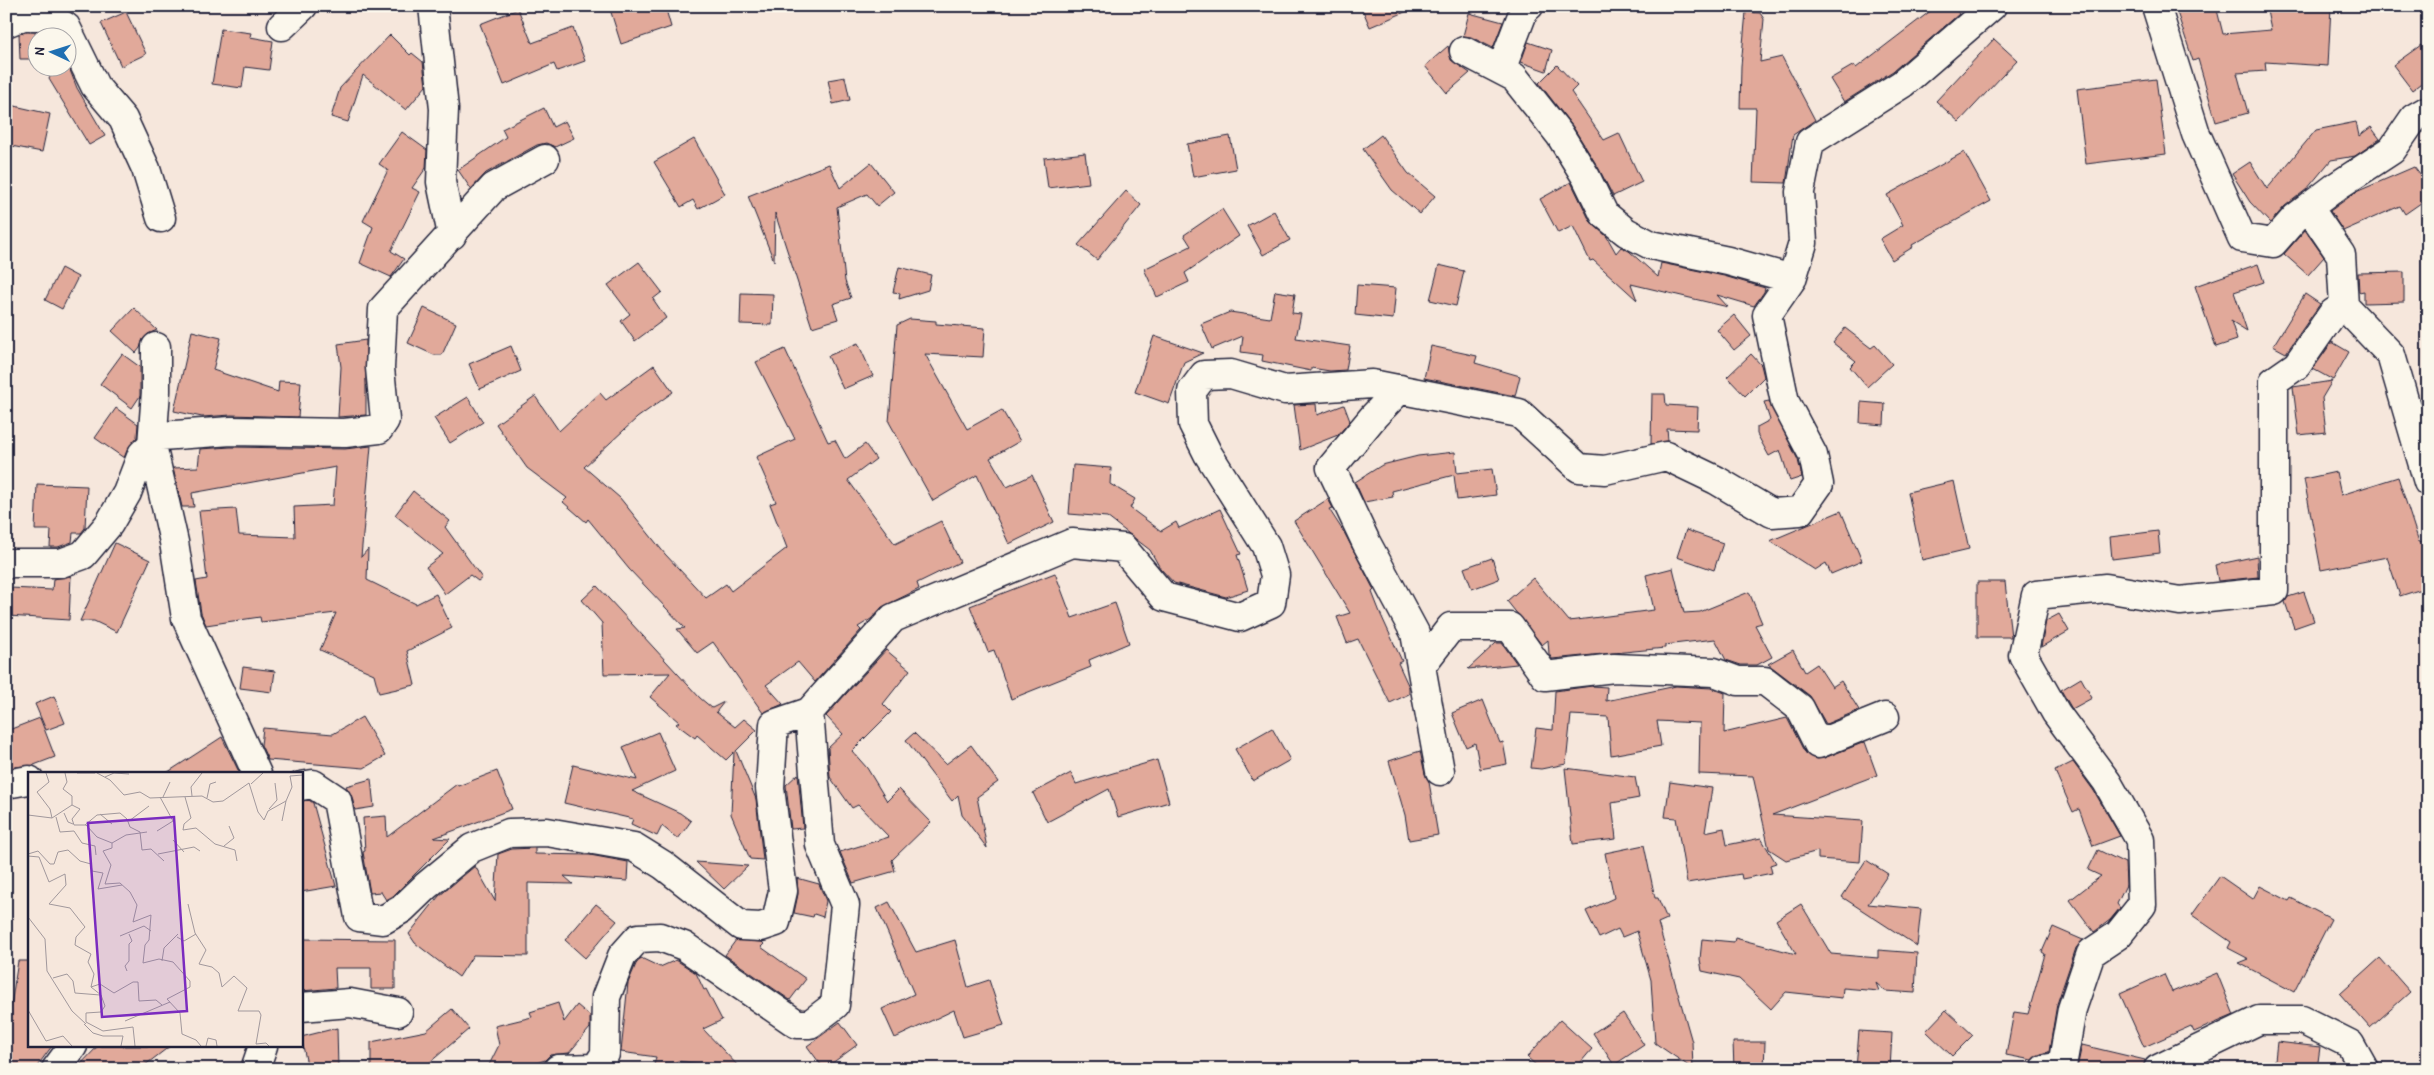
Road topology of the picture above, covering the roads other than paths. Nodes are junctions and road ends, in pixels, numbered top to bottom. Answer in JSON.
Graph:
{"nodes":[{"id":1,"x":302,"y":6,"type":"edge"},
{"id":2,"x":433,"y":6,"type":"edge"},
{"id":3,"x":1529,"y":6,"type":"edge"},
{"id":4,"x":1992,"y":6,"type":"edge"},
{"id":5,"x":2156,"y":6,"type":"edge"},
{"id":6,"x":6,"y":23,"type":"edge"},
{"id":7,"x":282,"y":26,"type":"dead end"},
{"id":8,"x":1464,"y":51,"type":"dead end"},
{"id":9,"x":1501,"y":70,"type":"junction"},
{"id":10,"x":2428,"y":110,"type":"edge"},
{"id":11,"x":545,"y":159,"type":"dead end"},
{"id":12,"x":2309,"y":208,"type":"junction"},
{"id":13,"x":161,"y":218,"type":"dead end"},
{"id":14,"x":452,"y":236,"type":"junction"},
{"id":15,"x":1792,"y":280,"type":"junction"},
{"id":16,"x":2344,"y":306,"type":"junction"},
{"id":17,"x":156,"y":348,"type":"dead end"},
{"id":18,"x":1400,"y":389,"type":"junction"},
{"id":19,"x":152,"y":445,"type":"junction"},
{"id":20,"x":2428,"y":482,"type":"edge"},
{"id":21,"x":7,"y":562,"type":"edge"},
{"id":22,"x":1421,"y":666,"type":"junction"},
{"id":23,"x":809,"y":712,"type":"junction"},
{"id":24,"x":1884,"y":717,"type":"dead end"},
{"id":25,"x":1440,"y":771,"type":"dead end"},
{"id":26,"x":255,"y":772,"type":"edge"},
{"id":27,"x":28,"y":780,"type":"edge"},
{"id":28,"x":6,"y":784,"type":"edge"},
{"id":29,"x":302,"y":786,"type":"edge"},
{"id":30,"x":302,"y":1007,"type":"edge"},
{"id":31,"x":398,"y":1012,"type":"dead end"},
{"id":32,"x":72,"y":1048,"type":"edge"},
{"id":33,"x":263,"y":1048,"type":"edge"},
{"id":34,"x":56,"y":1069,"type":"edge"},
{"id":35,"x":255,"y":1069,"type":"edge"},
{"id":36,"x":558,"y":1069,"type":"edge"},
{"id":37,"x":2044,"y":1069,"type":"edge"},
{"id":38,"x":2158,"y":1069,"type":"edge"},
{"id":39,"x":2364,"y":1069,"type":"edge"}],
"edges":[{"from":1,"to":7,"type":"street"},
{"from":2,"to":14,"type":"street"},
{"from":3,"to":9,"type":"street"},
{"from":4,"to":15,"type":"street"},
{"from":5,"to":12,"type":"street"},
{"from":6,"to":13,"type":"street"},
{"from":8,"to":9,"type":"street"},
{"from":9,"to":15,"type":"street"},
{"from":10,"to":12,"type":"street"},
{"from":11,"to":14,"type":"street"},
{"from":12,"to":16,"type":"street"},
{"from":14,"to":19,"type":"street"},
{"from":15,"to":18,"type":"street"},
{"from":16,"to":20,"type":"street"},
{"from":16,"to":37,"type":"street"},
{"from":17,"to":19,"type":"street"},
{"from":18,"to":22,"type":"street"},
{"from":18,"to":23,"type":"street"},
{"from":19,"to":21,"type":"street"},
{"from":19,"to":26,"type":"street"},
{"from":22,"to":24,"type":"street"},
{"from":22,"to":25,"type":"street"},
{"from":23,"to":29,"type":"street"},
{"from":23,"to":36,"type":"street"},
{"from":27,"to":28,"type":"street"},
{"from":30,"to":31,"type":"street"},
{"from":32,"to":34,"type":"street"},
{"from":33,"to":35,"type":"street"},
{"from":38,"to":39,"type":"street"}]}
